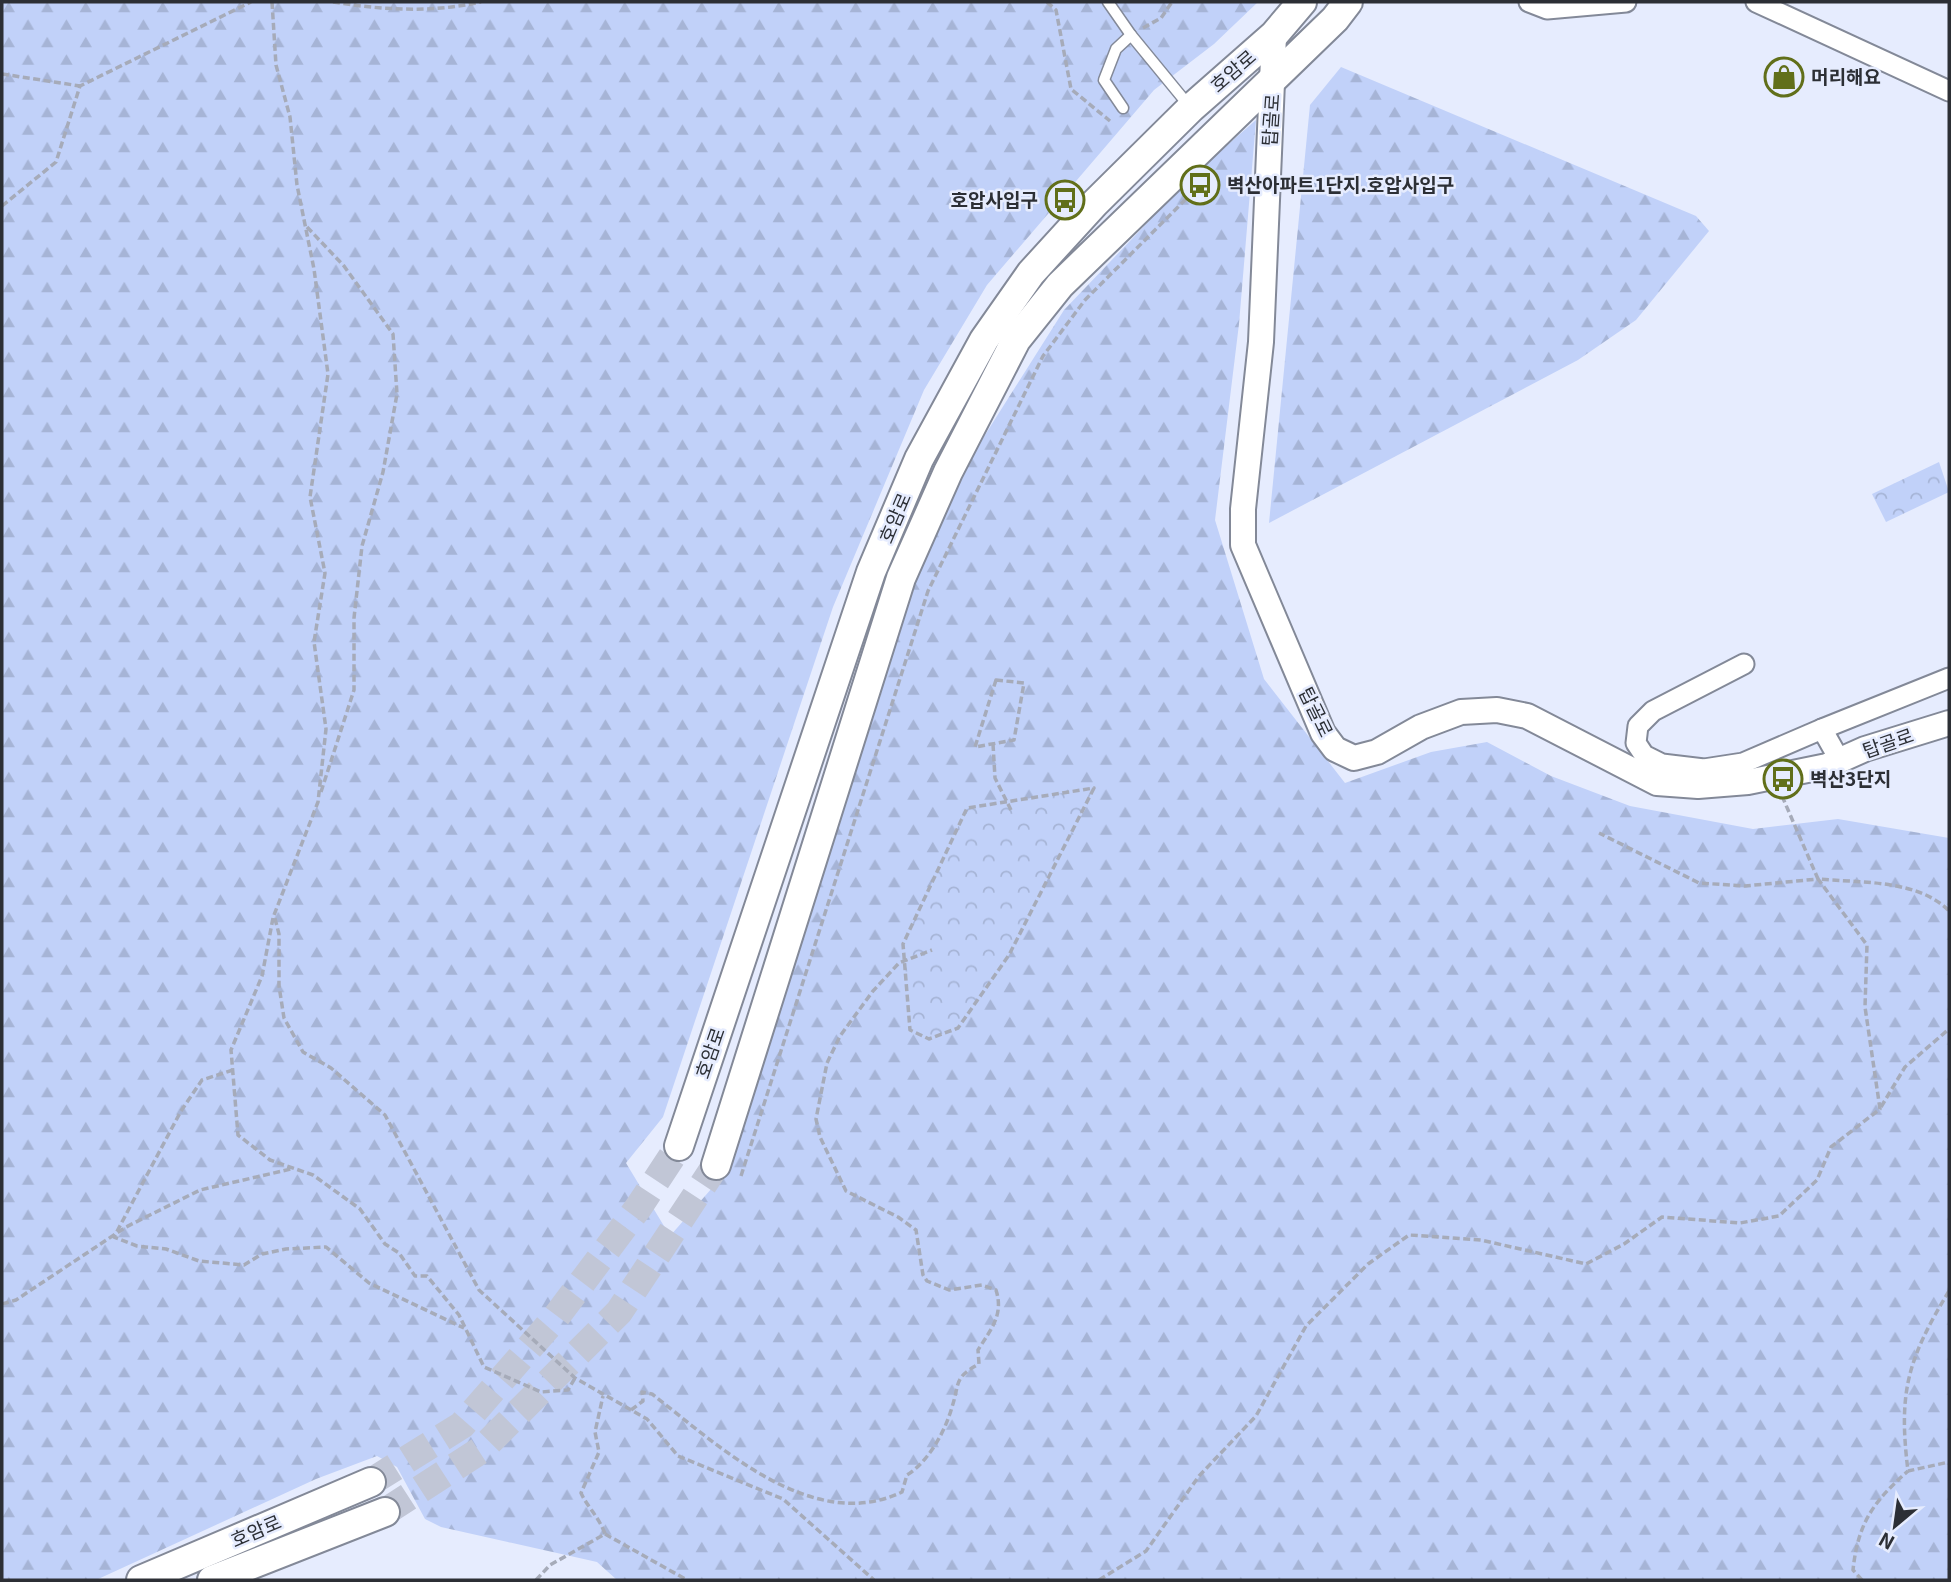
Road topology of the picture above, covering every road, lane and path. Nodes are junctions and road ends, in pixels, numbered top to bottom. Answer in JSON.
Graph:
{"nodes":[{"id":1,"x":251,"y":2,"type":"edge"},
{"id":2,"x":272,"y":2,"type":"edge"},
{"id":3,"x":333,"y":2,"type":"edge"},
{"id":4,"x":481,"y":2,"type":"edge"},
{"id":5,"x":1047,"y":2,"type":"edge"},
{"id":6,"x":1108,"y":2,"type":"edge"},
{"id":7,"x":1172,"y":2,"type":"edge"},
{"id":8,"x":1302,"y":2,"type":"edge"},
{"id":9,"x":1529,"y":2,"type":"edge"},
{"id":10,"x":1626,"y":2,"type":"edge"},
{"id":11,"x":1756,"y":2,"type":"edge"},
{"id":12,"x":1342,"y":10,"type":"edge"},
{"id":13,"x":1131,"y":35,"type":"junction"},
{"id":14,"x":1274,"y":35,"type":"junction"},
{"id":15,"x":2,"y":74,"type":"edge"},
{"id":16,"x":1274,"y":79,"type":"junction"},
{"id":17,"x":80,"y":86,"type":"junction"},
{"id":18,"x":1949,"y":91,"type":"edge"},
{"id":19,"x":1124,"y":108,"type":"dead end"},
{"id":20,"x":1191,"y":108,"type":"junction"},
{"id":21,"x":1110,"y":121,"type":"dead end"},
{"id":22,"x":1209,"y":176,"type":"dead end"},
{"id":23,"x":2,"y":206,"type":"edge"},
{"id":24,"x":305,"y":226,"type":"junction"},
{"id":25,"x":1249,"y":317,"type":"dead end"},
{"id":26,"x":1262,"y":342,"type":"junction"},
{"id":27,"x":1744,"y":664,"type":"dead end"},
{"id":28,"x":1949,"y":678,"type":"edge"},
{"id":29,"x":1949,"y":723,"type":"edge"},
{"id":30,"x":1822,"y":729,"type":"junction"},
{"id":31,"x":993,"y":744,"type":"junction"},
{"id":32,"x":1840,"y":761,"type":"junction"},
{"id":33,"x":1778,"y":788,"type":"dead end"},
{"id":34,"x":318,"y":802,"type":"junction"},
{"id":35,"x":1011,"y":810,"type":"dead end"},
{"id":36,"x":1600,"y":833,"type":"dead end"},
{"id":37,"x":1818,"y":879,"type":"junction"},
{"id":38,"x":1949,"y":911,"type":"edge"},
{"id":39,"x":274,"y":915,"type":"junction"},
{"id":40,"x":932,"y":950,"type":"dead end"},
{"id":41,"x":904,"y":960,"type":"junction"},
{"id":42,"x":1949,"y":1030,"type":"edge"},
{"id":43,"x":233,"y":1070,"type":"junction"},
{"id":44,"x":1880,"y":1109,"type":"junction"},
{"id":45,"x":679,"y":1146,"type":"tunnel mouth"},
{"id":46,"x":716,"y":1165,"type":"tunnel mouth"},
{"id":47,"x":295,"y":1168,"type":"junction"},
{"id":48,"x":741,"y":1176,"type":"dead end"},
{"id":49,"x":114,"y":1237,"type":"junction"},
{"id":50,"x":1949,"y":1291,"type":"edge"},
{"id":51,"x":2,"y":1304,"type":"edge"},
{"id":52,"x":467,"y":1330,"type":"junction"},
{"id":53,"x":575,"y":1378,"type":"junction"},
{"id":54,"x":603,"y":1396,"type":"junction"},
{"id":55,"x":630,"y":1411,"type":"junction"},
{"id":56,"x":1949,"y":1462,"type":"edge"},
{"id":57,"x":1908,"y":1471,"type":"junction"},
{"id":58,"x":371,"y":1482,"type":"tunnel mouth"},
{"id":59,"x":385,"y":1512,"type":"tunnel mouth"},
{"id":60,"x":605,"y":1534,"type":"junction"},
{"id":61,"x":141,"y":1580,"type":"edge"},
{"id":62,"x":212,"y":1580,"type":"edge"},
{"id":63,"x":536,"y":1580,"type":"edge"},
{"id":64,"x":687,"y":1580,"type":"edge"},
{"id":65,"x":874,"y":1580,"type":"edge"},
{"id":66,"x":1099,"y":1580,"type":"edge"},
{"id":67,"x":1862,"y":1580,"type":"edge"}],
"edges":[{"from":1,"to":17,"type":"path"},
{"from":2,"to":24,"type":"path"},
{"from":3,"to":4,"type":"path"},
{"from":5,"to":21,"type":"path"},
{"from":6,"to":13,"type":"lane"},
{"from":7,"to":13,"type":"path"},
{"from":8,"to":14,"type":"main road","name":"호암로"},
{"from":9,"to":10,"type":"street"},
{"from":11,"to":18,"type":"street"},
{"from":12,"to":16,"type":"main road"},
{"from":13,"to":19,"type":"lane"},
{"from":13,"to":20,"type":"lane"},
{"from":14,"to":16,"type":"street","name":"탑골로"},
{"from":14,"to":20,"type":"main road","name":"호암로"},
{"from":15,"to":17,"type":"path"},
{"from":16,"to":26,"type":"street","name":"탑골로"},
{"from":16,"to":46,"type":"main road"},
{"from":17,"to":23,"type":"path"},
{"from":20,"to":45,"type":"main road","name":"호암로"},
{"from":22,"to":48,"type":"path"},
{"from":24,"to":34,"type":"path"},
{"from":24,"to":34,"type":"path"},
{"from":25,"to":26,"type":"lane"},
{"from":26,"to":32,"type":"street","name":"탑골로"},
{"from":27,"to":30,"type":"street"},
{"from":28,"to":30,"type":"street"},
{"from":29,"to":32,"type":"street","name":"탑골로"},
{"from":30,"to":32,"type":"street"},
{"from":31,"to":31,"type":"path"},
{"from":31,"to":35,"type":"path"},
{"from":33,"to":37,"type":"path"},
{"from":34,"to":39,"type":"path"},
{"from":36,"to":37,"type":"path"},
{"from":37,"to":38,"type":"path"},
{"from":37,"to":44,"type":"path"},
{"from":39,"to":43,"type":"path"},
{"from":39,"to":53,"type":"path"},
{"from":40,"to":41,"type":"path"},
{"from":41,"to":41,"type":"path"},
{"from":41,"to":55,"type":"path"},
{"from":42,"to":44,"type":"path"},
{"from":43,"to":47,"type":"path"},
{"from":43,"to":49,"type":"path"},
{"from":44,"to":66,"type":"path"},
{"from":47,"to":49,"type":"path"},
{"from":47,"to":52,"type":"path"},
{"from":49,"to":51,"type":"path"},
{"from":49,"to":52,"type":"path"},
{"from":50,"to":57,"type":"path"},
{"from":52,"to":53,"type":"path"},
{"from":53,"to":54,"type":"path"},
{"from":54,"to":55,"type":"path"},
{"from":54,"to":60,"type":"path"},
{"from":55,"to":65,"type":"path"},
{"from":56,"to":57,"type":"path"},
{"from":57,"to":67,"type":"path"},
{"from":58,"to":61,"type":"main road","name":"호암로"},
{"from":59,"to":62,"type":"main road"},
{"from":60,"to":63,"type":"path"},
{"from":60,"to":64,"type":"path"}]}
